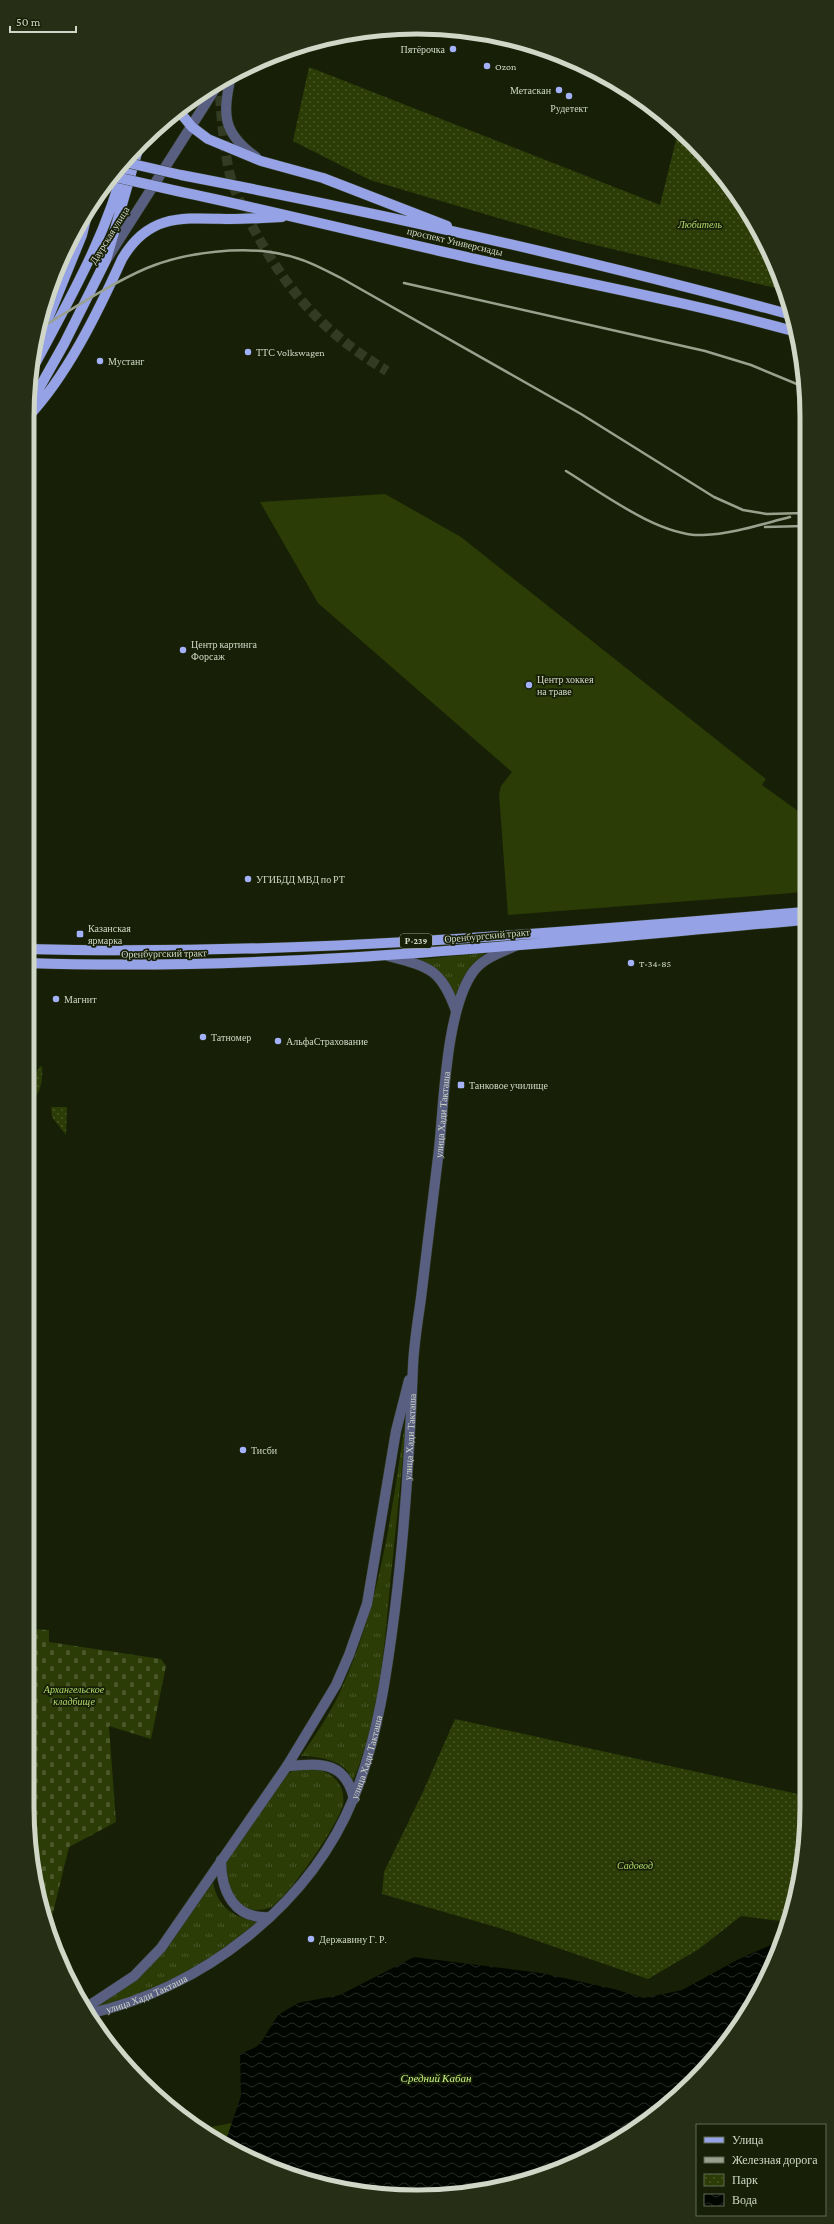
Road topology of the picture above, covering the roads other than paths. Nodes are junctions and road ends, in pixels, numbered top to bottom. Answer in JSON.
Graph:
{"nodes":[{"id":1,"x":230,"y":83,"type":"edge"},
{"id":2,"x":212,"y":94,"type":"edge"},
{"id":3,"x":182,"y":115,"type":"edge"},
{"id":4,"x":192,"y":127,"type":"junction"},
{"id":5,"x":136,"y":157,"type":"edge"},
{"id":6,"x":261,"y":161,"type":"junction"},
{"id":7,"x":130,"y":163,"type":"edge"},
{"id":8,"x":120,"y":175,"type":"edge"},
{"id":9,"x":118,"y":178,"type":"edge"},
{"id":10,"x":294,"y":216,"type":"junction"},
{"id":11,"x":84,"y":228,"type":"edge"},
{"id":12,"x":477,"y":238,"type":"junction"},
{"id":13,"x":106,"y":260,"type":"junction"},
{"id":14,"x":786,"y":313,"type":"edge"},
{"id":15,"x":45,"y":325,"type":"edge"},
{"id":16,"x":790,"y":330,"type":"edge"},
{"id":17,"x":39,"y":358,"type":"edge"},
{"id":18,"x":35,"y":396,"type":"edge"},
{"id":19,"x":34,"y":411,"type":"edge"},
{"id":20,"x":800,"y":912,"type":"edge"},
{"id":21,"x":800,"y":920,"type":"edge"},
{"id":22,"x":518,"y":944,"type":"junction"},
{"id":23,"x":34,"y":949,"type":"edge"},
{"id":24,"x":386,"y":955,"type":"junction"},
{"id":25,"x":34,"y":963,"type":"edge"},
{"id":26,"x":456,"y":1010,"type":"junction"},
{"id":27,"x":413,"y":1362,"type":"junction"},
{"id":28,"x":287,"y":1766,"type":"junction"},
{"id":29,"x":354,"y":1799,"type":"junction"},
{"id":30,"x":221,"y":1860,"type":"junction"},
{"id":31,"x":270,"y":1916,"type":"junction"},
{"id":32,"x":90,"y":2005,"type":"edge"},
{"id":33,"x":94,"y":2012,"type":"edge"}],
"edges":[{"from":1,"to":6,"type":"street"},
{"from":2,"to":4,"type":"street","name":"Даурская улица"},
{"from":3,"to":4,"type":"main road"},
{"from":4,"to":6,"type":"main road"},
{"from":4,"to":13,"type":"street","name":"Даурская улица"},
{"from":5,"to":13,"type":"main road"},
{"from":6,"to":12,"type":"main road"},
{"from":7,"to":12,"type":"main road","name":"проспект Универсиады","bridge":true},
{"from":8,"to":17,"type":"main road"},
{"from":9,"to":10,"type":"main road","name":"проспект Универсиады","bridge":true},
{"from":10,"to":16,"type":"main road","name":"проспект Универсиады"},
{"from":10,"to":19,"type":"main road"},
{"from":11,"to":15,"type":"main road"},
{"from":12,"to":14,"type":"main road","name":"проспект Универсиады"},
{"from":13,"to":18,"type":"main road","name":"Даурская улица"},
{"from":20,"to":23,"type":"main road","name":"Оренбургский тракт","number":"Р-239"},
{"from":21,"to":22,"type":"main road","name":"Оренбургский тракт","number":"Р-239"},
{"from":22,"to":24,"type":"main road","name":"Оренбургский тракт","number":"Р-239"},
{"from":22,"to":26,"type":"street","name":"улица Хади Такташа"},
{"from":24,"to":25,"type":"main road","name":"Оренбургский тракт","number":"Р-239"},
{"from":24,"to":26,"type":"street","name":"улица Хади Такташа"},
{"from":26,"to":27,"type":"street","name":"улица Хади Такташа"},
{"from":27,"to":28,"type":"street","name":"улица Хади Такташа"},
{"from":27,"to":29,"type":"street","name":"улица Хади Такташа"},
{"from":28,"to":29,"type":"street"},
{"from":28,"to":30,"type":"street","name":"улица Хади Такташа"},
{"from":29,"to":31,"type":"street","name":"улица Хади Такташа"},
{"from":30,"to":31,"type":"street"},
{"from":30,"to":32,"type":"street","name":"улица Хади Такташа"},
{"from":31,"to":33,"type":"street","name":"улица Хади Такташа"}]}
